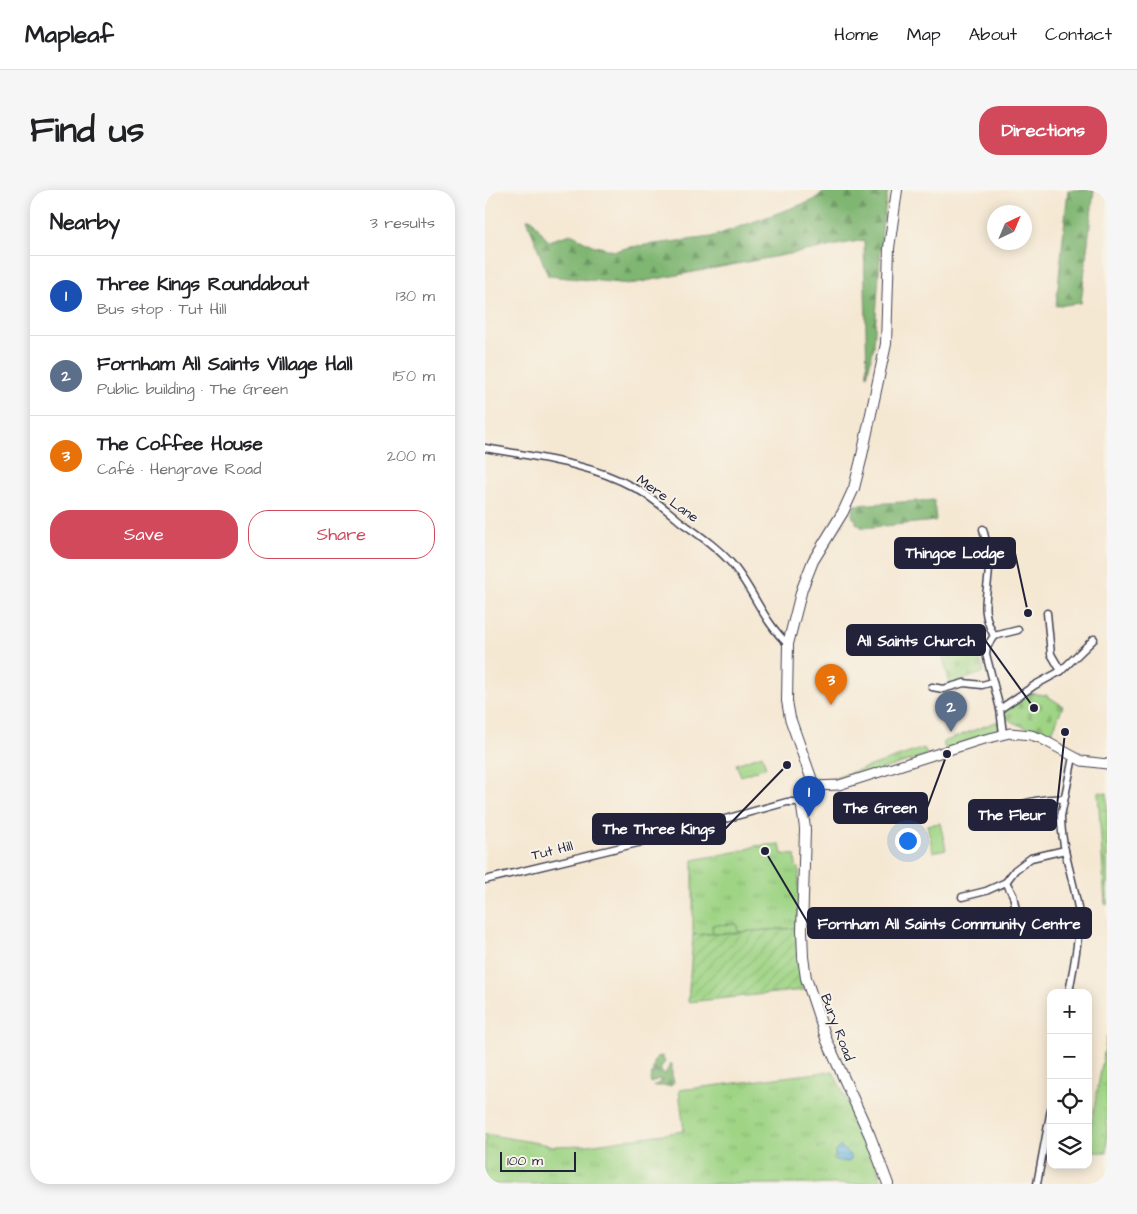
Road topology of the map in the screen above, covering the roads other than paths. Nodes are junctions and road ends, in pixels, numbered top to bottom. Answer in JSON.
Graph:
{"nodes":[{"id":1,"x":897,"y":190,"type":"edge"},
{"id":2,"x":485,"y":448,"type":"edge"},
{"id":3,"x":983,"y":529,"type":"dead end"},
{"id":4,"x":1047,"y":613,"type":"dead end"},
{"id":5,"x":1018,"y":630,"type":"dead end"},
{"id":6,"x":994,"y":636,"type":"junction"},
{"id":7,"x":1094,"y":639,"type":"dead end"},
{"id":8,"x":788,"y":644,"type":"junction"},
{"id":9,"x":1061,"y":671,"type":"junction"},
{"id":10,"x":993,"y":682,"type":"junction"},
{"id":11,"x":932,"y":687,"type":"dead end"},
{"id":12,"x":1000,"y":709,"type":"junction"},
{"id":13,"x":1003,"y":734,"type":"junction"},
{"id":14,"x":1073,"y":757,"type":"junction"},
{"id":15,"x":1107,"y":764,"type":"edge"},
{"id":16,"x":814,"y":786,"type":"junction"},
{"id":17,"x":1064,"y":799,"type":"junction"},
{"id":18,"x":801,"y":802,"type":"junction"},
{"id":19,"x":1003,"y":812,"type":"dead end"},
{"id":20,"x":1065,"y":850,"type":"junction"},
{"id":21,"x":485,"y":880,"type":"edge"},
{"id":22,"x":1006,"y":882,"type":"junction"},
{"id":23,"x":962,"y":897,"type":"dead end"},
{"id":24,"x":1017,"y":915,"type":"dead end"},
{"id":25,"x":1070,"y":989,"type":"edge"},
{"id":26,"x":1048,"y":1124,"type":"edge"},
{"id":27,"x":888,"y":1184,"type":"edge"},
{"id":28,"x":1037,"y":1184,"type":"edge"}],
"edges":[{"from":1,"to":8,"type":"main road"},
{"from":2,"to":8,"type":"street","name":"Mere Lane"},
{"from":3,"to":6,"type":"street"},
{"from":4,"to":9,"type":"street"},
{"from":5,"to":6,"type":"street"},
{"from":6,"to":10,"type":"street"},
{"from":7,"to":9,"type":"street"},
{"from":8,"to":16,"type":"main road"},
{"from":9,"to":12,"type":"street"},
{"from":10,"to":11,"type":"street"},
{"from":10,"to":12,"type":"street"},
{"from":12,"to":13,"type":"street"},
{"from":13,"to":14,"type":"main road"},
{"from":13,"to":16,"type":"main road"},
{"from":14,"to":15,"type":"main road"},
{"from":14,"to":17,"type":"street"},
{"from":16,"to":18,"type":"main road"},
{"from":17,"to":19,"type":"street"},
{"from":17,"to":20,"type":"street"},
{"from":18,"to":21,"type":"street","name":"Tut Hill"},
{"from":18,"to":27,"type":"main road","name":"Bury Road"},
{"from":20,"to":22,"type":"street"},
{"from":20,"to":25,"type":"street"},
{"from":22,"to":23,"type":"street"},
{"from":22,"to":24,"type":"street"},
{"from":26,"to":28,"type":"street"}]}
